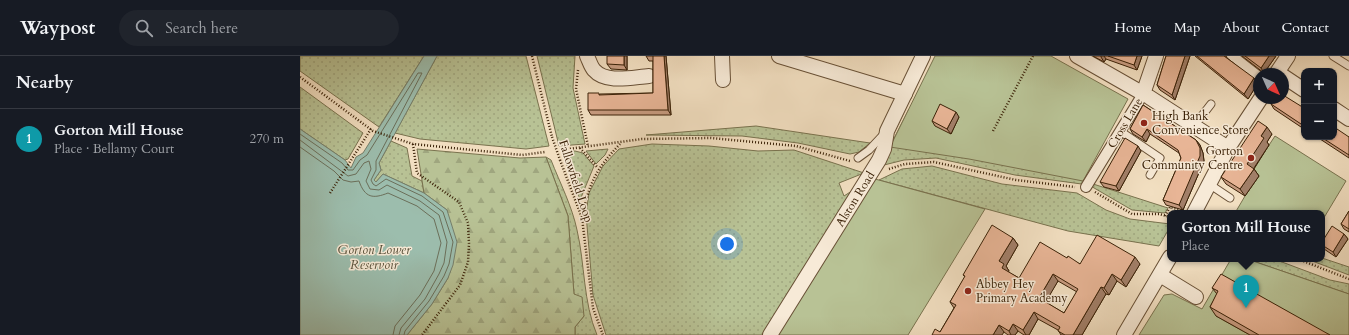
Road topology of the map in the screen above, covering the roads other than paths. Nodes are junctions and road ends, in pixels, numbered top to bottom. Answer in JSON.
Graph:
{"nodes":[{"id":1,"x":587,"y":56,"type":"edge"},
{"id":2,"x":722,"y":56,"type":"edge"},
{"id":3,"x":779,"y":56,"type":"edge"},
{"id":4,"x":923,"y":56,"type":"edge"},
{"id":5,"x":1077,"y":56,"type":"edge"},
{"id":6,"x":1156,"y":56,"type":"edge"},
{"id":7,"x":1232,"y":56,"type":"edge"},
{"id":8,"x":1288,"y":56,"type":"edge"},
{"id":9,"x":1336,"y":57,"type":"edge"},
{"id":10,"x":1349,"y":66,"type":"edge"},
{"id":11,"x":1282,"y":68,"type":"edge"},
{"id":12,"x":1253,"y":72,"type":"edge"},
{"id":13,"x":649,"y":76,"type":"dead end"},
{"id":14,"x":723,"y":80,"type":"dead end"},
{"id":15,"x":1289,"y":80,"type":"edge"},
{"id":16,"x":1301,"y":88,"type":"edge"},
{"id":17,"x":905,"y":94,"type":"junction"},
{"id":18,"x":1142,"y":94,"type":"junction"},
{"id":19,"x":1211,"y":104,"type":"dead end"},
{"id":20,"x":1257,"y":104,"type":"edge"},
{"id":21,"x":1337,"y":111,"type":"edge"},
{"id":22,"x":1349,"y":118,"type":"edge"},
{"id":23,"x":1194,"y":126,"type":"junction"},
{"id":24,"x":887,"y":131,"type":"junction"},
{"id":25,"x":1120,"y":131,"type":"junction"},
{"id":26,"x":1228,"y":148,"type":"junction"},
{"id":27,"x":858,"y":158,"type":"road end"},
{"id":28,"x":1150,"y":175,"type":"dead end"},
{"id":29,"x":1209,"y":184,"type":"junction"},
{"id":30,"x":1086,"y":187,"type":"road end"},
{"id":31,"x":1230,"y":198,"type":"dead end"},
{"id":32,"x":1190,"y":210,"type":"edge"},
{"id":33,"x":1167,"y":262,"type":"edge"},
{"id":34,"x":1160,"y":275,"type":"junction"},
{"id":35,"x":1196,"y":297,"type":"dead end"},
{"id":36,"x":770,"y":335,"type":"edge"},
{"id":37,"x":1124,"y":335,"type":"edge"}],
"edges":[{"from":1,"to":13,"type":"street"},
{"from":2,"to":14,"type":"street"},
{"from":3,"to":17,"type":"street"},
{"from":4,"to":17,"type":"street","name":"Alston Road"},
{"from":5,"to":18,"type":"street"},
{"from":6,"to":18,"type":"street","name":"Cross Lane"},
{"from":7,"to":12,"type":"street"},
{"from":8,"to":11,"type":"street"},
{"from":9,"to":10,"type":"lane"},
{"from":15,"to":16,"type":"street"},
{"from":17,"to":24,"type":"street","name":"Alston Road"},
{"from":18,"to":23,"type":"street"},
{"from":18,"to":25,"type":"street","name":"Cross Lane"},
{"from":19,"to":23,"type":"lane"},
{"from":20,"to":26,"type":"street"},
{"from":21,"to":22,"type":"street"},
{"from":23,"to":26,"type":"street"},
{"from":24,"to":27,"type":"lane"},
{"from":24,"to":36,"type":"street","name":"Alston Road"},
{"from":25,"to":28,"type":"lane"},
{"from":25,"to":30,"type":"street","name":"Cross Lane"},
{"from":26,"to":29,"type":"street"},
{"from":29,"to":31,"type":"lane"},
{"from":29,"to":32,"type":"street"},
{"from":33,"to":34,"type":"street"},
{"from":34,"to":35,"type":"street"},
{"from":34,"to":37,"type":"street"}]}
